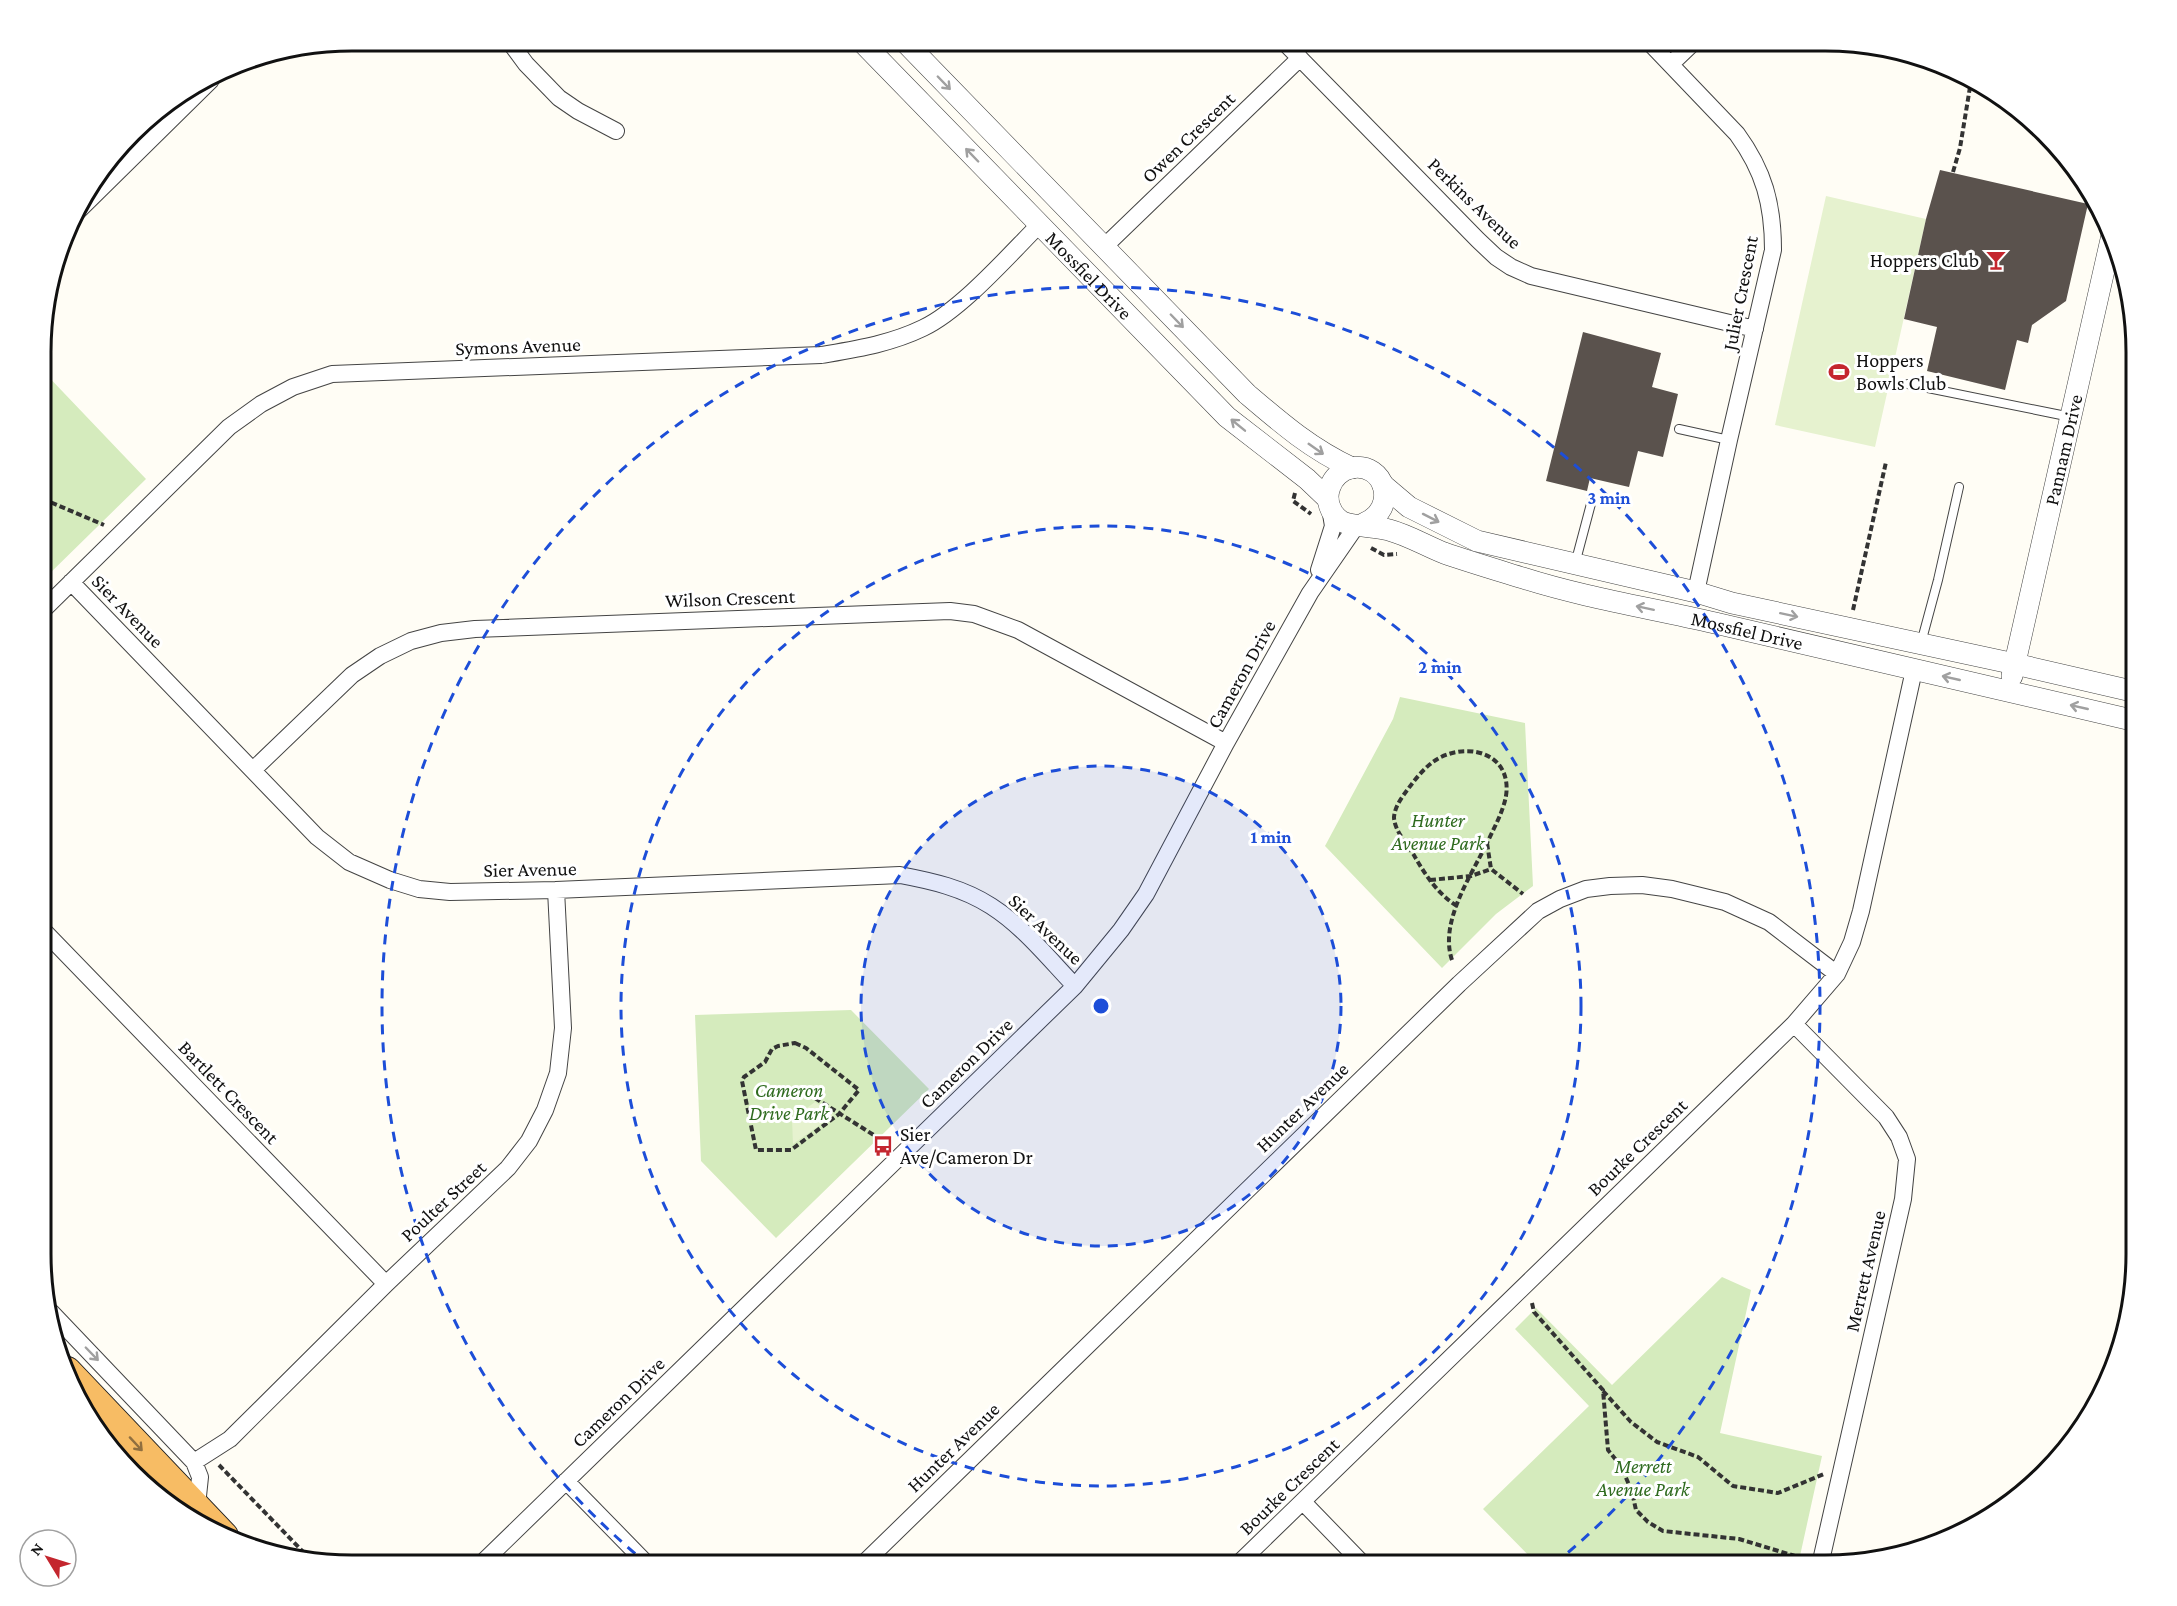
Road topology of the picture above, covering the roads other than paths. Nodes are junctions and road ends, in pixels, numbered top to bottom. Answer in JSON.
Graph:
{"nodes":[{"id":1,"x":516,"y":51,"type":"edge"},
{"id":2,"x":871,"y":51,"type":"edge"},
{"id":3,"x":914,"y":51,"type":"edge"},
{"id":4,"x":1293,"y":51,"type":"edge"},
{"id":5,"x":1658,"y":51,"type":"edge"},
{"id":6,"x":1685,"y":51,"type":"edge"},
{"id":7,"x":1300,"y":58,"type":"junction"},
{"id":8,"x":1671,"y":64,"type":"junction"},
{"id":9,"x":197,"y":94,"type":"edge"},
{"id":10,"x":616,"y":131,"type":"dead end"},
{"id":11,"x":97,"y":192,"type":"edge"},
{"id":12,"x":1062,"y":204,"type":"junction"},
{"id":13,"x":1040,"y":224,"type":"junction"},
{"id":14,"x":1105,"y":246,"type":"junction"},
{"id":15,"x":2111,"y":257,"type":"edge"},
{"id":16,"x":1083,"y":266,"type":"junction"},
{"id":17,"x":1755,"y":329,"type":"junction"},
{"id":18,"x":1908,"y":384,"type":"dead end"},
{"id":19,"x":2071,"y":417,"type":"junction"},
{"id":20,"x":1679,"y":429,"type":"dead end"},
{"id":21,"x":1729,"y":440,"type":"junction"},
{"id":22,"x":1352,"y":468,"type":"junction"},
{"id":23,"x":1383,"y":485,"type":"junction"},
{"id":24,"x":1959,"y":487,"type":"dead end"},
{"id":25,"x":1592,"y":500,"type":"dead end"},
{"id":26,"x":1329,"y":504,"type":"junction"},
{"id":27,"x":1360,"y":525,"type":"junction"},
{"id":28,"x":1575,"y":564,"type":"junction"},
{"id":29,"x":71,"y":582,"type":"junction"},
{"id":30,"x":1696,"y":592,"type":"junction"},
{"id":31,"x":1310,"y":593,"type":"junction"},
{"id":32,"x":51,"y":602,"type":"edge"},
{"id":33,"x":1690,"y":618,"type":"junction"},
{"id":34,"x":1921,"y":643,"type":"junction"},
{"id":35,"x":2015,"y":664,"type":"junction"},
{"id":36,"x":1914,"y":670,"type":"junction"},
{"id":37,"x":2126,"y":690,"type":"edge"},
{"id":38,"x":2008,"y":691,"type":"junction"},
{"id":39,"x":2126,"y":719,"type":"edge"},
{"id":40,"x":1226,"y":743,"type":"junction"},
{"id":41,"x":253,"y":770,"type":"junction"},
{"id":42,"x":556,"y":890,"type":"junction"},
{"id":43,"x":51,"y":938,"type":"edge"},
{"id":44,"x":1836,"y":974,"type":"junction"},
{"id":45,"x":1075,"y":986,"type":"junction"},
{"id":46,"x":1794,"y":1024,"type":"junction"},
{"id":47,"x":386,"y":1284,"type":"junction"},
{"id":48,"x":58,"y":1320,"type":"edge"},
{"id":49,"x":82,"y":1388,"type":"edge"},
{"id":50,"x":194,"y":1462,"type":"junction"},
{"id":51,"x":566,"y":1481,"type":"junction"},
{"id":52,"x":1302,"y":1502,"type":"junction"},
{"id":53,"x":196,"y":1512,"type":"edge"},
{"id":54,"x":201,"y":1515,"type":"edge"},
{"id":55,"x":490,"y":1555,"type":"edge"},
{"id":56,"x":638,"y":1555,"type":"edge"},
{"id":57,"x":872,"y":1555,"type":"edge"},
{"id":58,"x":1247,"y":1555,"type":"edge"},
{"id":59,"x":1354,"y":1555,"type":"edge"},
{"id":60,"x":1822,"y":1555,"type":"edge"}],
"edges":[{"from":1,"to":10,"type":"street"},
{"from":13,"to":2,"type":"street","name":"Mossfiel Drive","one_way":true},
{"from":3,"to":12,"type":"street","name":"Mossfiel Drive","one_way":true},
{"from":4,"to":7,"type":"street","name":"Perkins Avenue"},
{"from":5,"to":8,"type":"street","name":"Julier Crescent"},
{"from":6,"to":8,"type":"street"},
{"from":7,"to":14,"type":"street","name":"Owen Crescent"},
{"from":7,"to":17,"type":"street","name":"Perkins Avenue"},
{"from":8,"to":17,"type":"street","name":"Julier Crescent"},
{"from":9,"to":11,"type":"street"},
{"from":12,"to":13,"type":"street"},
{"from":12,"to":14,"type":"street","name":"Mossfiel Drive"},
{"from":13,"to":16,"type":"street","name":"Mossfiel Drive"},
{"from":13,"to":29,"type":"street","name":"Symons Avenue"},
{"from":14,"to":16,"type":"street"},
{"from":14,"to":22,"type":"street","name":"Mossfiel Drive","one_way":true},
{"from":15,"to":19,"type":"street","name":"Pannam Drive"},
{"from":26,"to":16,"type":"street","name":"Mossfiel Drive","one_way":true},
{"from":17,"to":21,"type":"street","name":"Julier Crescent"},
{"from":18,"to":19,"type":"lane"},
{"from":19,"to":35,"type":"street","name":"Pannam Drive"},
{"from":20,"to":21,"type":"lane"},
{"from":21,"to":30,"type":"street","name":"Julier Crescent"},
{"from":22,"to":23,"type":"street"},
{"from":22,"to":26,"type":"street"},
{"from":23,"to":27,"type":"street"},
{"from":23,"to":28,"type":"street","name":"Mossfiel Drive","one_way":true},
{"from":24,"to":34,"type":"lane"},
{"from":25,"to":28,"type":"lane"},
{"from":26,"to":27,"type":"street"},
{"from":26,"to":31,"type":"street","name":"Cameron Drive"},
{"from":27,"to":31,"type":"street","name":"Cameron Drive"},
{"from":33,"to":27,"type":"street","name":"Mossfiel Drive","one_way":true},
{"from":28,"to":30,"type":"street","name":"Mossfiel Drive"},
{"from":29,"to":32,"type":"street","name":"Symons Avenue"},
{"from":29,"to":41,"type":"street","name":"Sier Avenue"},
{"from":30,"to":33,"type":"street"},
{"from":30,"to":34,"type":"street","name":"Mossfiel Drive","one_way":true},
{"from":31,"to":40,"type":"street","name":"Cameron Drive"},
{"from":33,"to":36,"type":"street","name":"Mossfiel Drive"},
{"from":34,"to":35,"type":"street","name":"Mossfiel Drive"},
{"from":34,"to":36,"type":"street"},
{"from":35,"to":37,"type":"street","name":"Mossfiel Drive"},
{"from":35,"to":38,"type":"street","name":"Pannam Drive"},
{"from":38,"to":36,"type":"street","name":"Mossfiel Drive","one_way":true},
{"from":36,"to":44,"type":"street","name":"Bourke Crescent"},
{"from":39,"to":38,"type":"street","name":"Mossfiel Drive","one_way":true},
{"from":40,"to":41,"type":"street","name":"Wilson Crescent"},
{"from":40,"to":45,"type":"street","name":"Cameron Drive"},
{"from":41,"to":42,"type":"street","name":"Sier Avenue"},
{"from":42,"to":45,"type":"street","name":"Sier Avenue"},
{"from":42,"to":47,"type":"street","name":"Poulter Street"},
{"from":43,"to":47,"type":"street","name":"Bartlett Crescent"},
{"from":44,"to":46,"type":"street","name":"Bourke Crescent"},
{"from":44,"to":57,"type":"street","name":"Hunter Avenue"},
{"from":45,"to":51,"type":"street","name":"Cameron Drive"},
{"from":46,"to":52,"type":"street","name":"Bourke Crescent"},
{"from":46,"to":60,"type":"street","name":"Merrett Avenue"},
{"from":47,"to":50,"type":"street","name":"Poulter Street"},
{"from":48,"to":50,"type":"street","one_way":true},
{"from":49,"to":53,"type":"highway","one_way":true},
{"from":50,"to":54,"type":"street"},
{"from":51,"to":55,"type":"street","name":"Cameron Drive"},
{"from":51,"to":56,"type":"street"},
{"from":52,"to":58,"type":"street","name":"Bourke Crescent"},
{"from":52,"to":59,"type":"street"}]}
